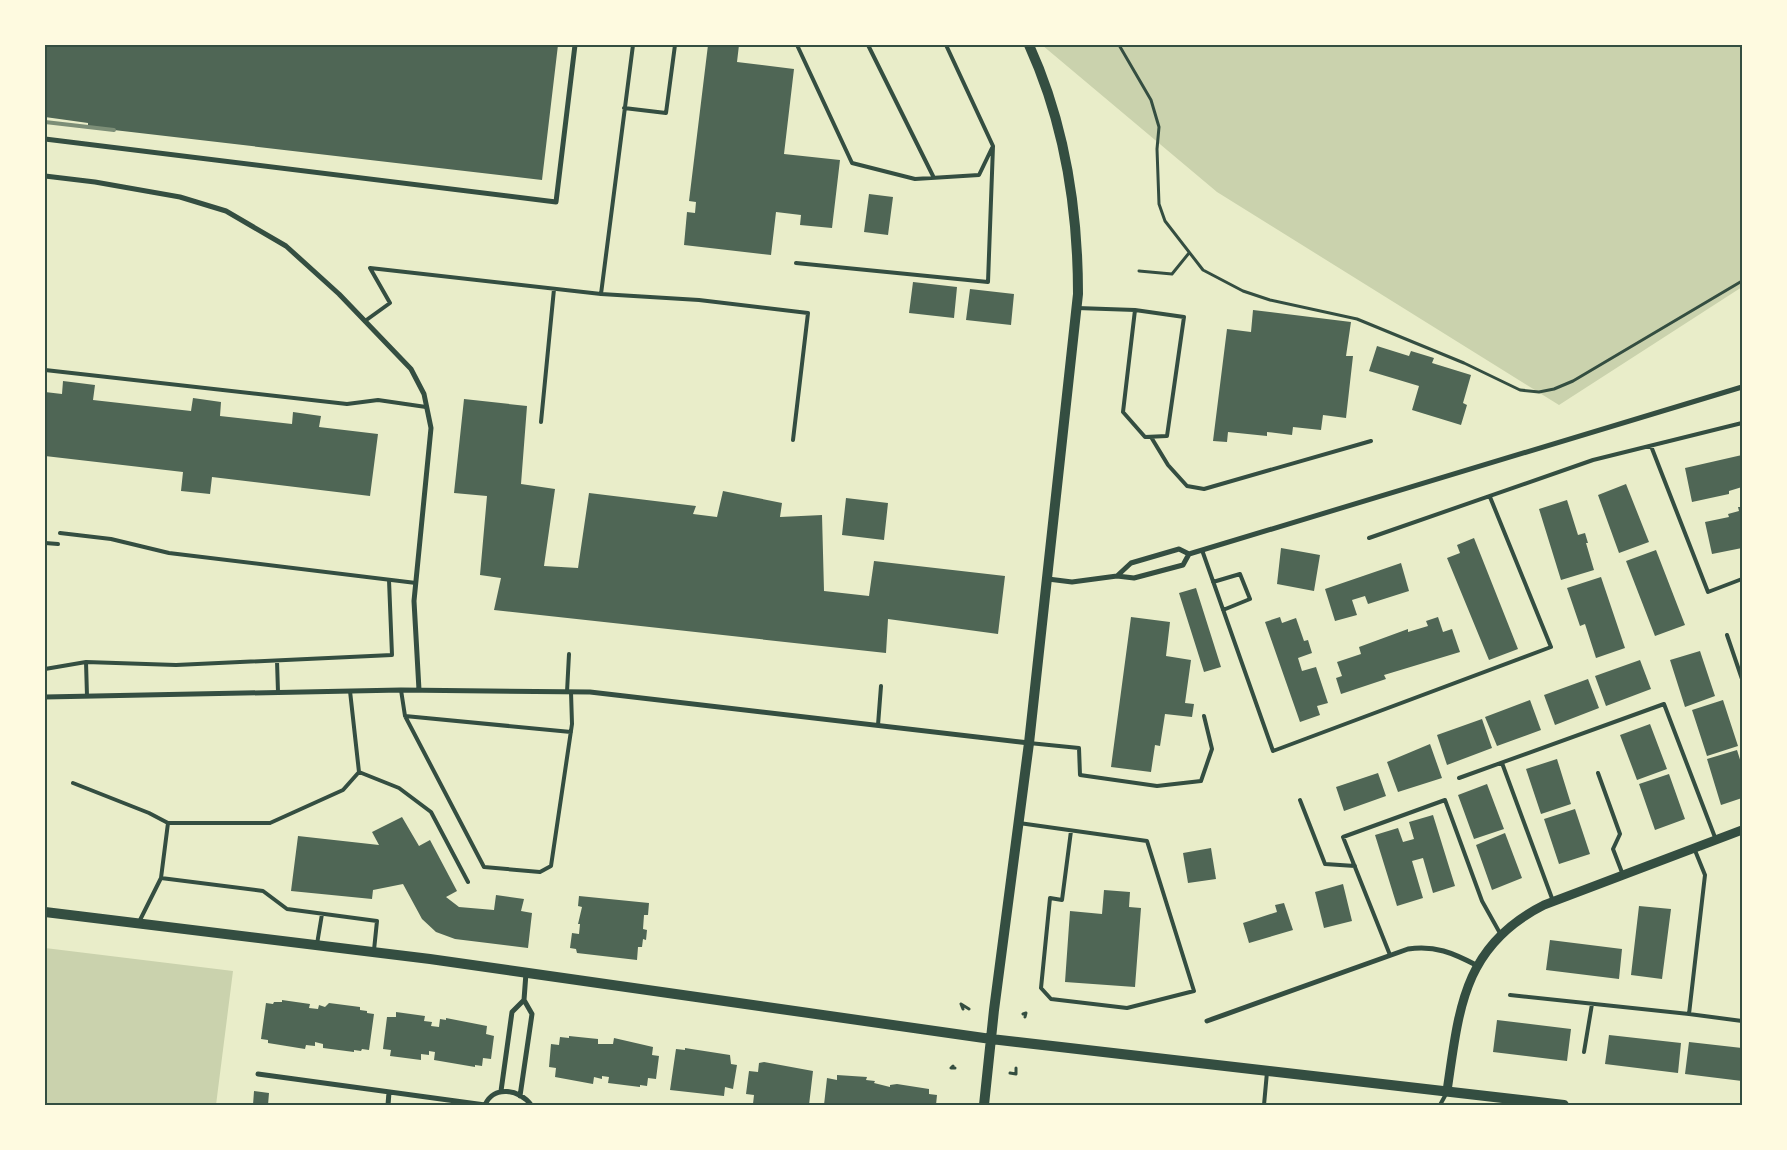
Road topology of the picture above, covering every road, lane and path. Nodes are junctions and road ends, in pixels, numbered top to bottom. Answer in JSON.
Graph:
{"nodes":[{"id":1,"x":575,"y":45,"type":"edge"},
{"id":2,"x":633,"y":45,"type":"edge"},
{"id":3,"x":675,"y":45,"type":"edge"},
{"id":4,"x":798,"y":45,"type":"edge"},
{"id":5,"x":868,"y":45,"type":"edge"},
{"id":6,"x":946,"y":45,"type":"edge"},
{"id":7,"x":1029,"y":45,"type":"edge"},
{"id":8,"x":1119,"y":45,"type":"edge"},
{"id":9,"x":624,"y":108,"type":"junction"},
{"id":10,"x":45,"y":139,"type":"edge"},
{"id":11,"x":993,"y":146,"type":"junction"},
{"id":12,"x":45,"y":176,"type":"edge"},
{"id":13,"x":934,"y":178,"type":"junction"},
{"id":14,"x":1189,"y":253,"type":"junction"},
{"id":15,"x":796,"y":264,"type":"dead end"},
{"id":16,"x":1138,"y":271,"type":"dead end"},
{"id":17,"x":1742,"y":281,"type":"edge"},
{"id":18,"x":554,"y":289,"type":"junction"},
{"id":19,"x":601,"y":294,"type":"junction"},
{"id":20,"x":1077,"y":308,"type":"junction"},
{"id":21,"x":1135,"y":310,"type":"junction"},
{"id":22,"x":365,"y":321,"type":"junction"},
{"id":23,"x":45,"y":370,"type":"edge"},
{"id":24,"x":1742,"y":387,"type":"edge"},
{"id":25,"x":426,"y":407,"type":"junction"},
{"id":26,"x":541,"y":422,"type":"dead end"},
{"id":27,"x":1742,"y":423,"type":"edge"},
{"id":28,"x":1151,"y":437,"type":"junction"},
{"id":29,"x":793,"y":440,"type":"dead end"},
{"id":30,"x":1371,"y":441,"type":"dead end"},
{"id":31,"x":1652,"y":446,"type":"junction"},
{"id":32,"x":1490,"y":497,"type":"junction"},
{"id":33,"x":60,"y":533,"type":"dead end"},
{"id":34,"x":1369,"y":538,"type":"dead end"},
{"id":35,"x":45,"y":543,"type":"edge"},
{"id":36,"x":58,"y":544,"type":"dead end"},
{"id":37,"x":1202,"y":550,"type":"junction"},
{"id":38,"x":1189,"y":554,"type":"junction"},
{"id":39,"x":1117,"y":576,"type":"junction"},
{"id":40,"x":1048,"y":579,"type":"junction"},
{"id":41,"x":1742,"y":579,"type":"edge"},
{"id":42,"x":389,"y":580,"type":"junction"},
{"id":43,"x":1213,"y":582,"type":"junction"},
{"id":44,"x":416,"y":583,"type":"junction"},
{"id":45,"x":1223,"y":610,"type":"junction"},
{"id":46,"x":1727,"y":635,"type":"dead end"},
{"id":47,"x":570,"y":654,"type":"dead end"},
{"id":48,"x":277,"y":660,"type":"junction"},
{"id":49,"x":86,"y":662,"type":"junction"},
{"id":50,"x":45,"y":669,"type":"edge"},
{"id":51,"x":1742,"y":679,"type":"edge"},
{"id":52,"x":881,"y":686,"type":"dead end"},
{"id":53,"x":401,"y":690,"type":"junction"},
{"id":54,"x":419,"y":690,"type":"junction"},
{"id":55,"x":350,"y":691,"type":"junction"},
{"id":56,"x":278,"y":692,"type":"junction"},
{"id":57,"x":569,"y":692,"type":"junction"},
{"id":58,"x":88,"y":696,"type":"junction"},
{"id":59,"x":45,"y":697,"type":"edge"},
{"id":60,"x":405,"y":716,"type":"junction"},
{"id":61,"x":1204,"y":716,"type":"dead end"},
{"id":62,"x":878,"y":725,"type":"junction"},
{"id":63,"x":571,"y":732,"type":"junction"},
{"id":64,"x":1029,"y":743,"type":"junction"},
{"id":65,"x":1502,"y":763,"type":"junction"},
{"id":66,"x":358,"y":772,"type":"junction"},
{"id":67,"x":1598,"y":773,"type":"dead end"},
{"id":68,"x":1460,"y":778,"type":"dead end"},
{"id":69,"x":73,"y":783,"type":"dead end"},
{"id":70,"x":1300,"y":800,"type":"dead end"},
{"id":71,"x":168,"y":823,"type":"junction"},
{"id":72,"x":1019,"y":823,"type":"junction"},
{"id":73,"x":1742,"y":830,"type":"edge"},
{"id":74,"x":1071,"y":831,"type":"junction"},
{"id":75,"x":1716,"y":840,"type":"junction"},
{"id":76,"x":1694,"y":848,"type":"junction"},
{"id":77,"x":1355,"y":866,"type":"junction"},
{"id":78,"x":1622,"y":875,"type":"junction"},
{"id":79,"x":161,"y":878,"type":"junction"},
{"id":80,"x":468,"y":882,"type":"dead end"},
{"id":81,"x":1553,"y":902,"type":"junction"},
{"id":82,"x":45,"y":912,"type":"edge"},
{"id":83,"x":322,"y":914,"type":"junction"},
{"id":84,"x":138,"y":923,"type":"junction"},
{"id":85,"x":1501,"y":935,"type":"junction"},
{"id":86,"x":317,"y":945,"type":"junction"},
{"id":87,"x":374,"y":952,"type":"junction"},
{"id":88,"x":1390,"y":955,"type":"junction"},
{"id":89,"x":1476,"y":965,"type":"junction"},
{"id":90,"x":526,"y":973,"type":"junction"},
{"id":91,"x":1510,"y":995,"type":"dead end"},
{"id":92,"x":524,"y":1000,"type":"junction"},
{"id":93,"x":1592,"y":1004,"type":"junction"},
{"id":94,"x":963,"y":1009,"type":"dead end"},
{"id":95,"x":969,"y":1009,"type":"dead end"},
{"id":96,"x":1689,"y":1014,"type":"junction"},
{"id":97,"x":1207,"y":1021,"type":"dead end"},
{"id":98,"x":1742,"y":1021,"type":"edge"},
{"id":99,"x":991,"y":1039,"type":"junction"},
{"id":100,"x":1584,"y":1052,"type":"dead end"},
{"id":101,"x":1016,"y":1068,"type":"dead end"},
{"id":102,"x":1268,"y":1069,"type":"junction"},
{"id":103,"x":1010,"y":1073,"type":"dead end"},
{"id":104,"x":258,"y":1074,"type":"dead end"},
{"id":105,"x":389,"y":1092,"type":"junction"},
{"id":106,"x":501,"y":1092,"type":"junction"},
{"id":107,"x":1447,"y":1092,"type":"junction"},
{"id":108,"x":520,"y":1096,"type":"junction"},
{"id":109,"x":388,"y":1105,"type":"edge"},
{"id":110,"x":485,"y":1105,"type":"edge"},
{"id":111,"x":531,"y":1105,"type":"edge"},
{"id":112,"x":984,"y":1105,"type":"edge"},
{"id":113,"x":1264,"y":1105,"type":"edge"},
{"id":114,"x":1440,"y":1105,"type":"edge"},
{"id":115,"x":1564,"y":1105,"type":"edge"}],
"edges":[{"from":1,"to":10,"type":"street"},
{"from":2,"to":9,"type":"lane"},
{"from":3,"to":9,"type":"lane"},
{"from":4,"to":13,"type":"lane"},
{"from":5,"to":13,"type":"lane"},
{"from":6,"to":11,"type":"lane"},
{"from":7,"to":20,"type":"main road"},
{"from":8,"to":14,"type":"path"},
{"from":9,"to":19,"type":"lane"},
{"from":11,"to":13,"type":"lane"},
{"from":11,"to":15,"type":"lane"},
{"from":12,"to":22,"type":"street"},
{"from":14,"to":16,"type":"path"},
{"from":14,"to":17,"type":"path"},
{"from":18,"to":19,"type":"lane"},
{"from":18,"to":22,"type":"lane"},
{"from":18,"to":26,"type":"lane"},
{"from":19,"to":29,"type":"lane"},
{"from":20,"to":21,"type":"lane"},
{"from":20,"to":40,"type":"main road"},
{"from":21,"to":28,"type":"lane"},
{"from":21,"to":28,"type":"lane"},
{"from":22,"to":25,"type":"street"},
{"from":23,"to":25,"type":"lane"},
{"from":24,"to":37,"type":"street"},
{"from":25,"to":44,"type":"street"},
{"from":27,"to":31,"type":"lane"},
{"from":28,"to":30,"type":"lane"},
{"from":31,"to":32,"type":"lane"},
{"from":31,"to":41,"type":"lane"},
{"from":32,"to":34,"type":"lane"},
{"from":32,"to":45,"type":"lane"},
{"from":33,"to":42,"type":"lane"},
{"from":35,"to":36,"type":"lane"},
{"from":37,"to":38,"type":"street"},
{"from":37,"to":43,"type":"lane"},
{"from":38,"to":39,"type":"street"},
{"from":38,"to":39,"type":"street"},
{"from":39,"to":40,"type":"street"},
{"from":40,"to":64,"type":"main road"},
{"from":42,"to":44,"type":"lane"},
{"from":42,"to":48,"type":"lane"},
{"from":43,"to":45,"type":"lane"},
{"from":43,"to":45,"type":"lane"},
{"from":44,"to":54,"type":"street"},
{"from":46,"to":51,"type":"lane"},
{"from":47,"to":57,"type":"lane"},
{"from":48,"to":49,"type":"lane"},
{"from":48,"to":56,"type":"lane"},
{"from":49,"to":50,"type":"lane"},
{"from":49,"to":58,"type":"lane"},
{"from":52,"to":62,"type":"lane"},
{"from":53,"to":54,"type":"street"},
{"from":53,"to":55,"type":"street"},
{"from":53,"to":60,"type":"lane"},
{"from":54,"to":57,"type":"street"},
{"from":55,"to":56,"type":"street"},
{"from":55,"to":66,"type":"lane"},
{"from":56,"to":58,"type":"street"},
{"from":57,"to":62,"type":"street"},
{"from":57,"to":63,"type":"lane"},
{"from":58,"to":59,"type":"street"},
{"from":60,"to":63,"type":"lane"},
{"from":60,"to":63,"type":"lane"},
{"from":61,"to":64,"type":"lane"},
{"from":62,"to":64,"type":"street"},
{"from":64,"to":72,"type":"main road"},
{"from":65,"to":68,"type":"lane"},
{"from":65,"to":75,"type":"lane"},
{"from":65,"to":81,"type":"lane"},
{"from":66,"to":71,"type":"lane"},
{"from":66,"to":80,"type":"lane"},
{"from":67,"to":78,"type":"lane"},
{"from":69,"to":71,"type":"lane"},
{"from":70,"to":77,"type":"lane"},
{"from":71,"to":79,"type":"lane"},
{"from":72,"to":74,"type":"lane"},
{"from":72,"to":99,"type":"main road"},
{"from":73,"to":75,"type":"street"},
{"from":74,"to":74,"type":"lane"},
{"from":75,"to":76,"type":"street"},
{"from":76,"to":78,"type":"street"},
{"from":76,"to":96,"type":"lane"},
{"from":77,"to":85,"type":"lane"},
{"from":77,"to":88,"type":"lane"},
{"from":78,"to":81,"type":"street"},
{"from":79,"to":83,"type":"lane"},
{"from":79,"to":84,"type":"lane"},
{"from":81,"to":85,"type":"street"},
{"from":82,"to":84,"type":"main road"},
{"from":83,"to":86,"type":"lane"},
{"from":83,"to":87,"type":"lane"},
{"from":84,"to":86,"type":"main road"},
{"from":85,"to":89,"type":"street"},
{"from":86,"to":87,"type":"main road"},
{"from":87,"to":90,"type":"main road"},
{"from":88,"to":89,"type":"street"},
{"from":88,"to":97,"type":"street"},
{"from":89,"to":107,"type":"street"},
{"from":90,"to":92,"type":"street"},
{"from":90,"to":99,"type":"main road"},
{"from":91,"to":93,"type":"lane"},
{"from":92,"to":106,"type":"street"},
{"from":92,"to":108,"type":"street"},
{"from":93,"to":96,"type":"lane"},
{"from":93,"to":100,"type":"lane"},
{"from":94,"to":95,"type":"path"},
{"from":96,"to":98,"type":"lane"},
{"from":99,"to":102,"type":"main road"},
{"from":99,"to":112,"type":"main road"},
{"from":101,"to":103,"type":"path"},
{"from":102,"to":107,"type":"main road"},
{"from":102,"to":113,"type":"lane"},
{"from":104,"to":105,"type":"street"},
{"from":105,"to":109,"type":"street"},
{"from":105,"to":110,"type":"street"},
{"from":106,"to":108,"type":"street"},
{"from":106,"to":110,"type":"street"},
{"from":107,"to":114,"type":"lane"},
{"from":107,"to":115,"type":"main road"},
{"from":108,"to":111,"type":"street"}]}
